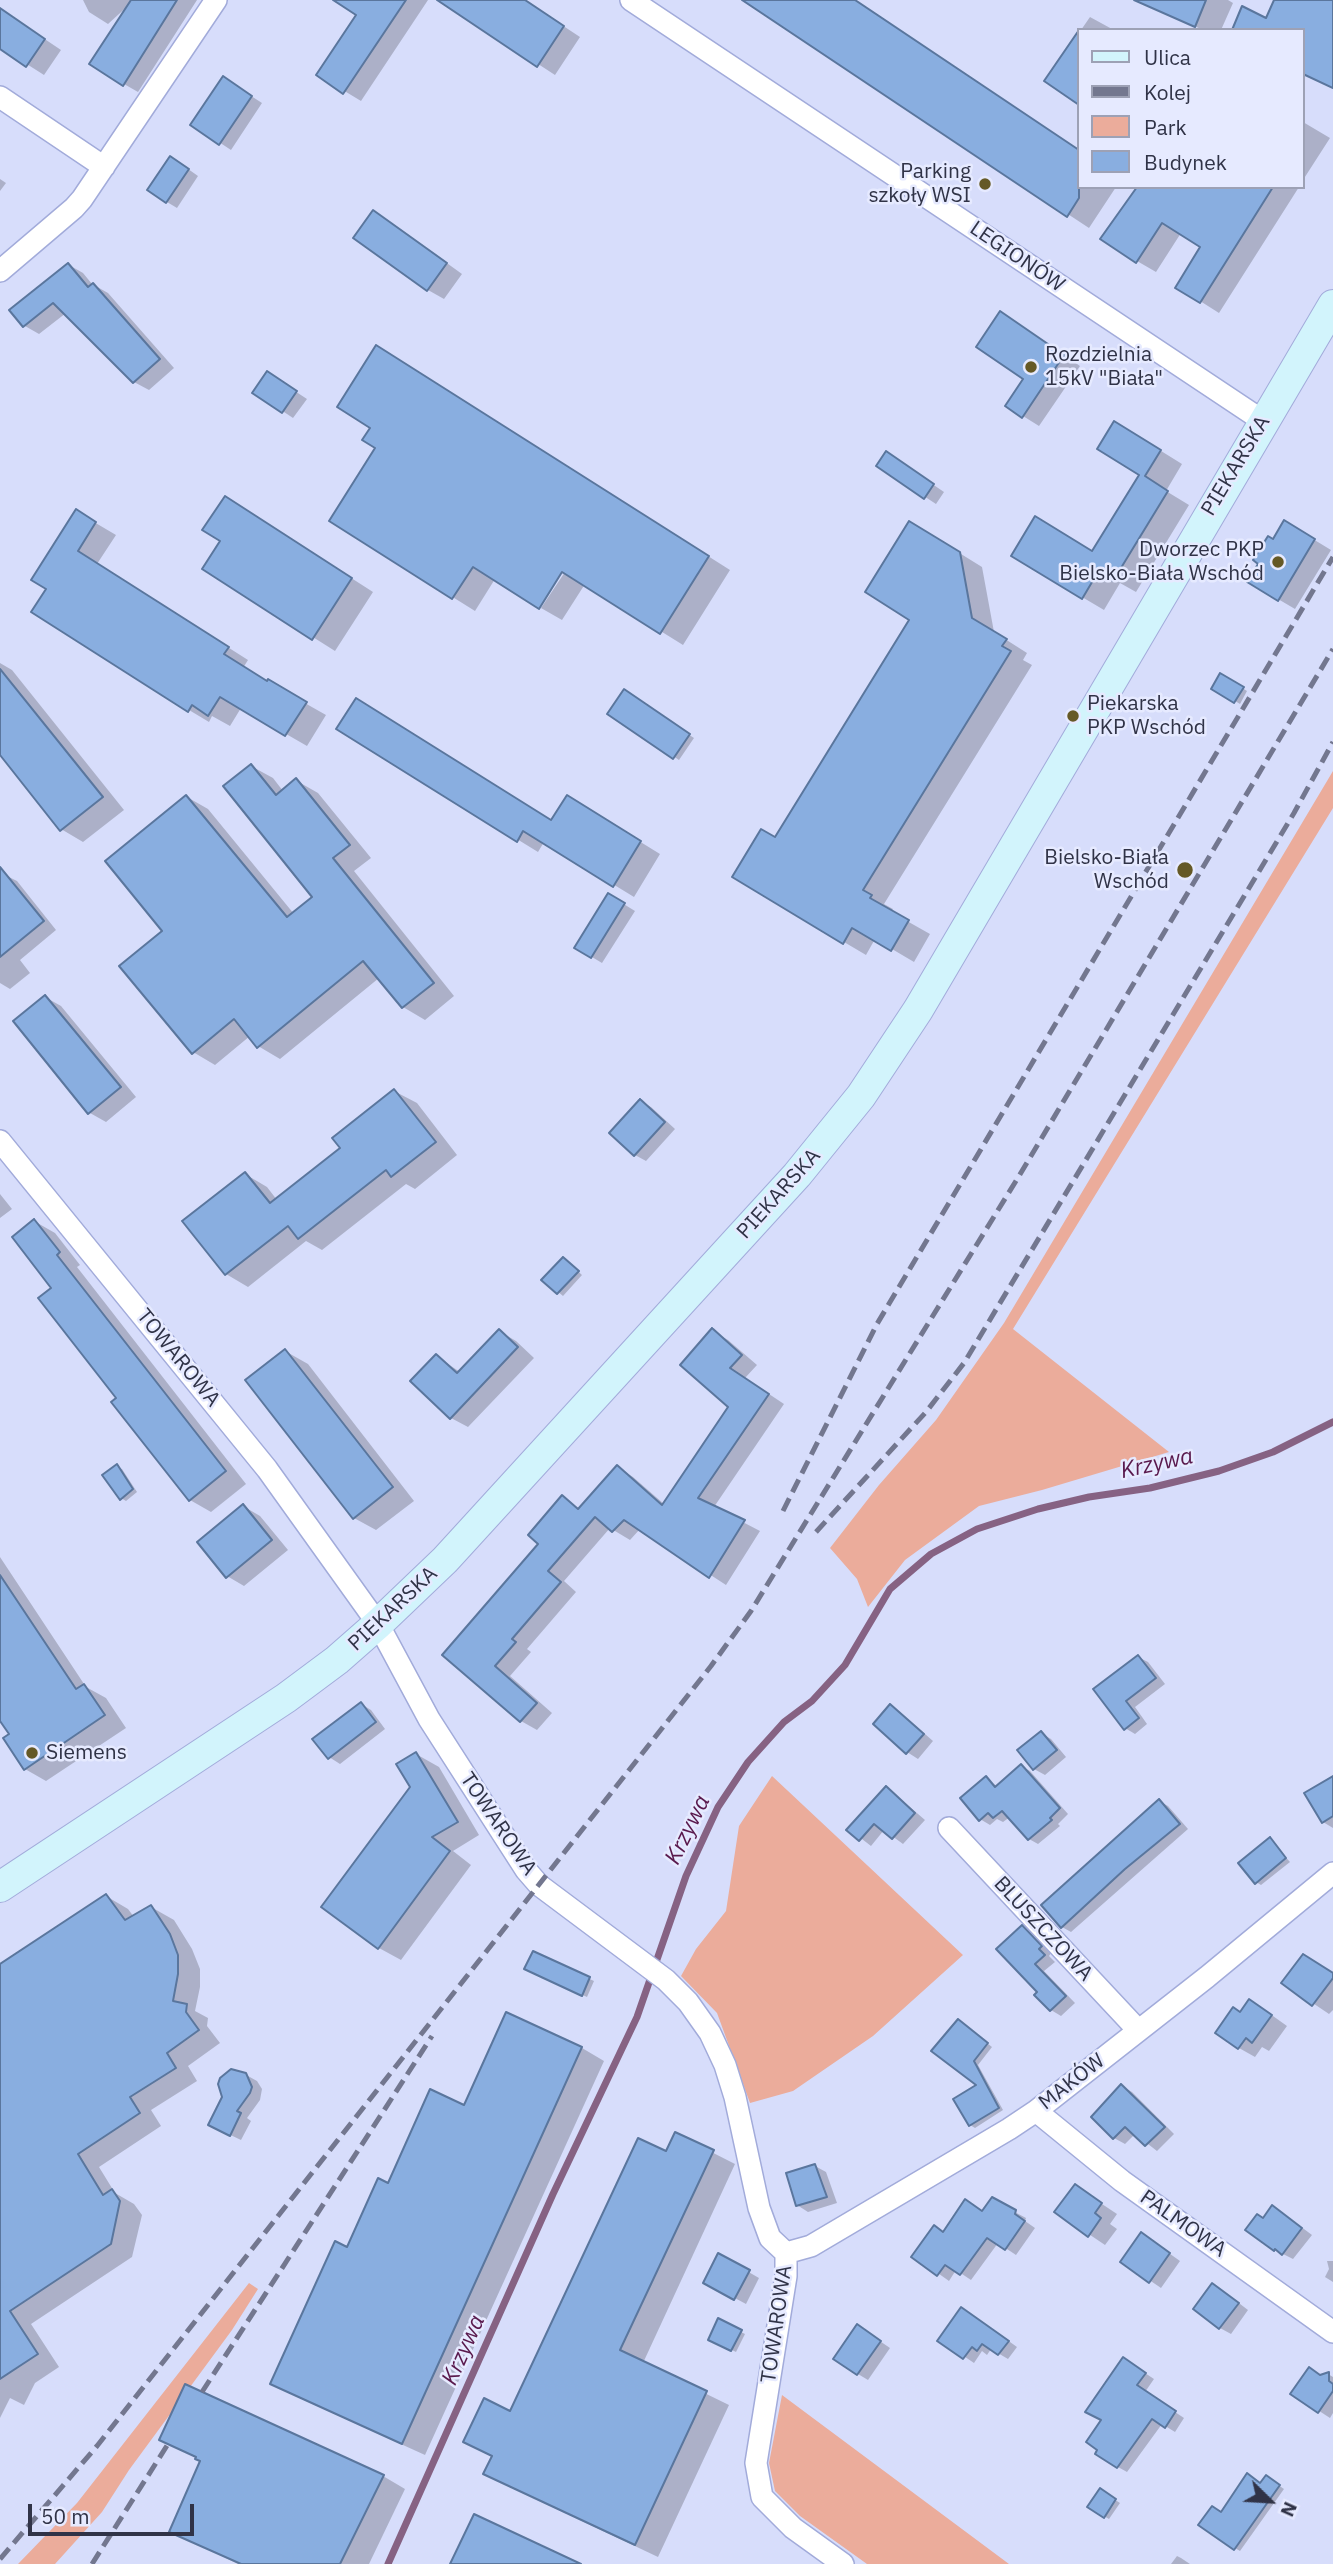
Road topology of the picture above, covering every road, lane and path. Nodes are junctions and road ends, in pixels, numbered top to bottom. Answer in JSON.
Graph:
{"nodes":[{"id":1,"x":216,"y":0,"type":"edge"},
{"id":2,"x":631,"y":0,"type":"edge"},
{"id":3,"x":0,"y":97,"type":"edge"},
{"id":4,"x":103,"y":167,"type":"junction"},
{"id":5,"x":0,"y":271,"type":"edge"},
{"id":6,"x":1333,"y":305,"type":"edge"},
{"id":7,"x":1263,"y":421,"type":"junction"},
{"id":8,"x":0,"y":1141,"type":"edge"},
{"id":9,"x":378,"y":1624,"type":"junction"},
{"id":10,"x":949,"y":1828,"type":"dead end"},
{"id":11,"x":1333,"y":1872,"type":"edge"},
{"id":12,"x":0,"y":1887,"type":"edge"},
{"id":13,"x":1138,"y":2030,"type":"junction"},
{"id":14,"x":1036,"y":2111,"type":"junction"},
{"id":15,"x":786,"y":2253,"type":"junction"},
{"id":16,"x":1333,"y":2332,"type":"edge"},
{"id":17,"x":843,"y":2564,"type":"edge"}],
"edges":[{"from":1,"to":4,"type":"street"},
{"from":2,"to":7,"type":"street","name":"LEGIONÓW"},
{"from":3,"to":4,"type":"street"},
{"from":4,"to":5,"type":"street"},
{"from":6,"to":7,"type":"street","name":"PIEKARSKA"},
{"from":7,"to":9,"type":"street","name":"PIEKARSKA"},
{"from":8,"to":9,"type":"street","name":"TOWAROWA"},
{"from":9,"to":12,"type":"street","name":"PIEKARSKA"},
{"from":9,"to":15,"type":"street","name":"TOWAROWA"},
{"from":10,"to":13,"type":"street","name":"BLUSZCZOWA"},
{"from":11,"to":13,"type":"street","name":"MAKÓW"},
{"from":13,"to":14,"type":"street","name":"MAKÓW"},
{"from":14,"to":15,"type":"street","name":"MAKÓW"},
{"from":14,"to":16,"type":"street","name":"PALMOWA"},
{"from":15,"to":17,"type":"street","name":"TOWAROWA"}]}
